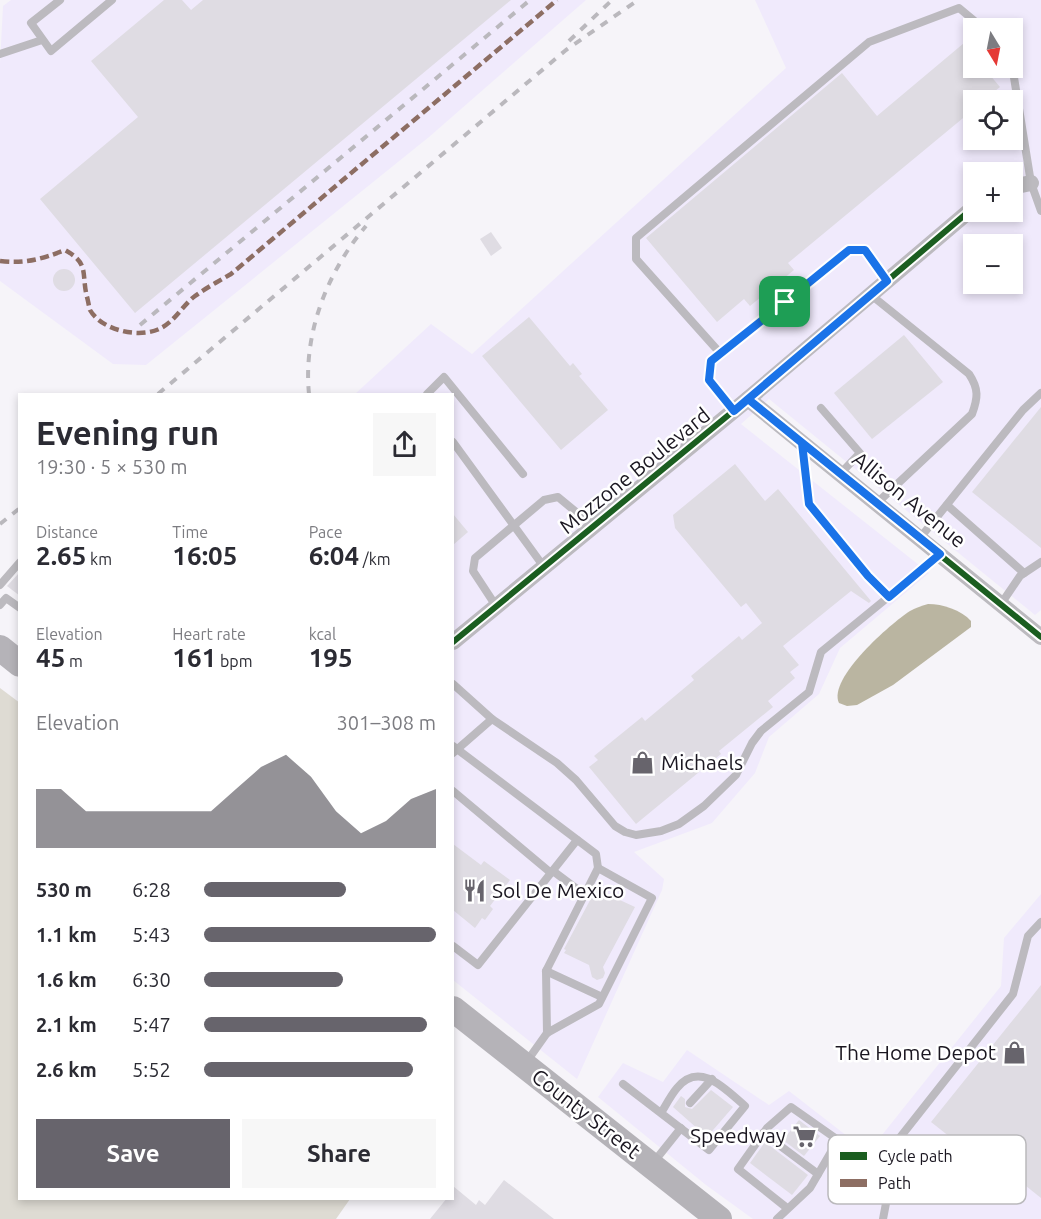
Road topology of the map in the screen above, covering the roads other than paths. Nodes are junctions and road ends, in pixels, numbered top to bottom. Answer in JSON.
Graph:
{"nodes":[{"id":1,"x":60,"y":0,"type":"edge"},
{"id":2,"x":112,"y":0,"type":"edge"},
{"id":3,"x":972,"y":18,"type":"edge"},
{"id":4,"x":42,"y":40,"type":"junction"},
{"id":5,"x":0,"y":54,"type":"edge"},
{"id":6,"x":1015,"y":78,"type":"edge"},
{"id":7,"x":1036,"y":183,"type":"edge"},
{"id":8,"x":1041,"y":211,"type":"edge"},
{"id":9,"x":963,"y":216,"type":"edge"},
{"id":10,"x":887,"y":281,"type":"junction"},
{"id":11,"x":871,"y":296,"type":"junction"},
{"id":12,"x":720,"y":353,"type":"junction"},
{"id":13,"x":428,"y":393,"type":"edge"},
{"id":14,"x":1041,"y":393,"type":"edge"},
{"id":15,"x":748,"y":399,"type":"junction"},
{"id":16,"x":821,"y":408,"type":"dead end"},
{"id":17,"x":734,"y":411,"type":"junction"},
{"id":18,"x":454,"y":443,"type":"edge"},
{"id":19,"x":802,"y":443,"type":"junction"},
{"id":20,"x":523,"y":474,"type":"dead end"},
{"id":21,"x":840,"y":474,"type":"junction"},
{"id":22,"x":877,"y":504,"type":"junction"},
{"id":23,"x":947,"y":505,"type":"junction"},
{"id":24,"x":513,"y":525,"type":"junction"},
{"id":25,"x":593,"y":526,"type":"junction"},
{"id":26,"x":920,"y":538,"type":"junction"},
{"id":27,"x":940,"y":554,"type":"junction"},
{"id":28,"x":1041,"y":562,"type":"edge"},
{"id":29,"x":18,"y":564,"type":"edge"},
{"id":30,"x":544,"y":567,"type":"junction"},
{"id":31,"x":1024,"y":573,"type":"junction"},
{"id":32,"x":0,"y":586,"type":"edge"},
{"id":33,"x":889,"y":597,"type":"junction"},
{"id":34,"x":3,"y":602,"type":"edge"},
{"id":35,"x":1001,"y":604,"type":"junction"},
{"id":36,"x":496,"y":606,"type":"junction"},
{"id":37,"x":18,"y":607,"type":"edge"},
{"id":38,"x":1041,"y":637,"type":"edge"},
{"id":39,"x":454,"y":641,"type":"edge"},
{"id":40,"x":0,"y":648,"type":"edge"},
{"id":41,"x":18,"y":662,"type":"edge"},
{"id":42,"x":454,"y":685,"type":"edge"},
{"id":43,"x":492,"y":719,"type":"junction"},
{"id":44,"x":454,"y":749,"type":"edge"},
{"id":45,"x":454,"y":792,"type":"edge"},
{"id":46,"x":577,"y":840,"type":"junction"},
{"id":47,"x":598,"y":868,"type":"junction"},
{"id":48,"x":552,"y":872,"type":"junction"},
{"id":49,"x":585,"y":895,"type":"junction"},
{"id":50,"x":1041,"y":922,"type":"edge"},
{"id":51,"x":454,"y":947,"type":"edge"},
{"id":52,"x":546,"y":971,"type":"junction"},
{"id":53,"x":602,"y":997,"type":"junction"},
{"id":54,"x":454,"y":1010,"type":"edge"},
{"id":55,"x":547,"y":1033,"type":"junction"},
{"id":56,"x":524,"y":1065,"type":"junction"},
{"id":57,"x":712,"y":1078,"type":"junction"},
{"id":58,"x":623,"y":1084,"type":"dead end"},
{"id":59,"x":690,"y":1103,"type":"dead end"},
{"id":60,"x":661,"y":1113,"type":"junction"},
{"id":61,"x":681,"y":1114,"type":"dead end"},
{"id":62,"x":673,"y":1122,"type":"junction"},
{"id":63,"x":681,"y":1128,"type":"junction"},
{"id":64,"x":763,"y":1133,"type":"junction"},
{"id":65,"x":831,"y":1135,"type":"edge"},
{"id":66,"x":902,"y":1135,"type":"edge"},
{"id":67,"x":828,"y":1157,"type":"edge"},
{"id":68,"x":651,"y":1166,"type":"junction"},
{"id":69,"x":818,"y":1174,"type":"junction"},
{"id":70,"x":886,"y":1204,"type":"edge"},
{"id":71,"x":787,"y":1208,"type":"junction"},
{"id":72,"x":718,"y":1219,"type":"edge"},
{"id":73,"x":777,"y":1219,"type":"edge"},
{"id":74,"x":883,"y":1219,"type":"edge"}],
"edges":[{"from":1,"to":4,"type":"lane"},
{"from":2,"to":4,"type":"lane"},
{"from":3,"to":12,"type":"lane"},
{"from":4,"to":5,"type":"lane"},
{"from":6,"to":7,"type":"lane"},
{"from":7,"to":8,"type":"lane"},
{"from":9,"to":10,"type":"street","name":"Mozzone Boulevard"},
{"from":10,"to":11,"type":"street","name":"Mozzone Boulevard"},
{"from":10,"to":12,"type":"lane"},
{"from":11,"to":15,"type":"street","name":"Mozzone Boulevard"},
{"from":11,"to":22,"type":"lane"},
{"from":12,"to":17,"type":"lane"},
{"from":13,"to":20,"type":"lane"},
{"from":14,"to":23,"type":"lane"},
{"from":15,"to":17,"type":"street","name":"Mozzone Boulevard"},
{"from":15,"to":19,"type":"street","name":"Allison Avenue"},
{"from":16,"to":21,"type":"lane"},
{"from":17,"to":25,"type":"street","name":"Mozzone Boulevard"},
{"from":18,"to":24,"type":"lane"},
{"from":19,"to":21,"type":"street","name":"Allison Avenue"},
{"from":19,"to":33,"type":"lane"},
{"from":21,"to":22,"type":"street","name":"Allison Avenue"},
{"from":22,"to":26,"type":"street","name":"Allison Avenue"},
{"from":23,"to":26,"type":"lane"},
{"from":23,"to":31,"type":"lane"},
{"from":24,"to":25,"type":"lane"},
{"from":24,"to":30,"type":"lane"},
{"from":24,"to":36,"type":"lane"},
{"from":25,"to":30,"type":"street","name":"Mozzone Boulevard"},
{"from":26,"to":27,"type":"street","name":"Allison Avenue"},
{"from":27,"to":33,"type":"lane"},
{"from":27,"to":35,"type":"street","name":"Allison Avenue"},
{"from":28,"to":31,"type":"lane"},
{"from":29,"to":32,"type":"lane"},
{"from":30,"to":36,"type":"street","name":"Mozzone Boulevard"},
{"from":31,"to":35,"type":"lane"},
{"from":32,"to":34,"type":"lane"},
{"from":33,"to":43,"type":"lane"},
{"from":34,"to":37,"type":"lane"},
{"from":35,"to":38,"type":"street","name":"Allison Avenue"},
{"from":36,"to":39,"type":"street","name":"Mozzone Boulevard"},
{"from":40,"to":41,"type":"main road"},
{"from":42,"to":43,"type":"lane"},
{"from":43,"to":44,"type":"lane"},
{"from":44,"to":46,"type":"lane"},
{"from":45,"to":48,"type":"lane"},
{"from":46,"to":47,"type":"lane"},
{"from":46,"to":48,"type":"lane"},
{"from":47,"to":49,"type":"lane"},
{"from":47,"to":53,"type":"lane"},
{"from":48,"to":49,"type":"lane"},
{"from":48,"to":51,"type":"lane"},
{"from":49,"to":52,"type":"lane"},
{"from":50,"to":66,"type":"lane"},
{"from":52,"to":53,"type":"lane"},
{"from":52,"to":55,"type":"lane"},
{"from":53,"to":55,"type":"lane"},
{"from":54,"to":56,"type":"main road","name":"County Street"},
{"from":55,"to":56,"type":"lane"},
{"from":56,"to":68,"type":"main road","name":"County Street"},
{"from":57,"to":59,"type":"lane"},
{"from":57,"to":60,"type":"lane"},
{"from":57,"to":63,"type":"lane"},
{"from":58,"to":60,"type":"lane"},
{"from":60,"to":62,"type":"lane"},
{"from":61,"to":62,"type":"lane"},
{"from":62,"to":63,"type":"lane"},
{"from":63,"to":68,"type":"lane"},
{"from":64,"to":65,"type":"lane"},
{"from":64,"to":69,"type":"lane"},
{"from":64,"to":71,"type":"lane"},
{"from":67,"to":69,"type":"lane"},
{"from":68,"to":72,"type":"main road","name":"County Street"},
{"from":69,"to":71,"type":"lane"},
{"from":70,"to":74,"type":"lane"},
{"from":71,"to":73,"type":"lane"}]}
